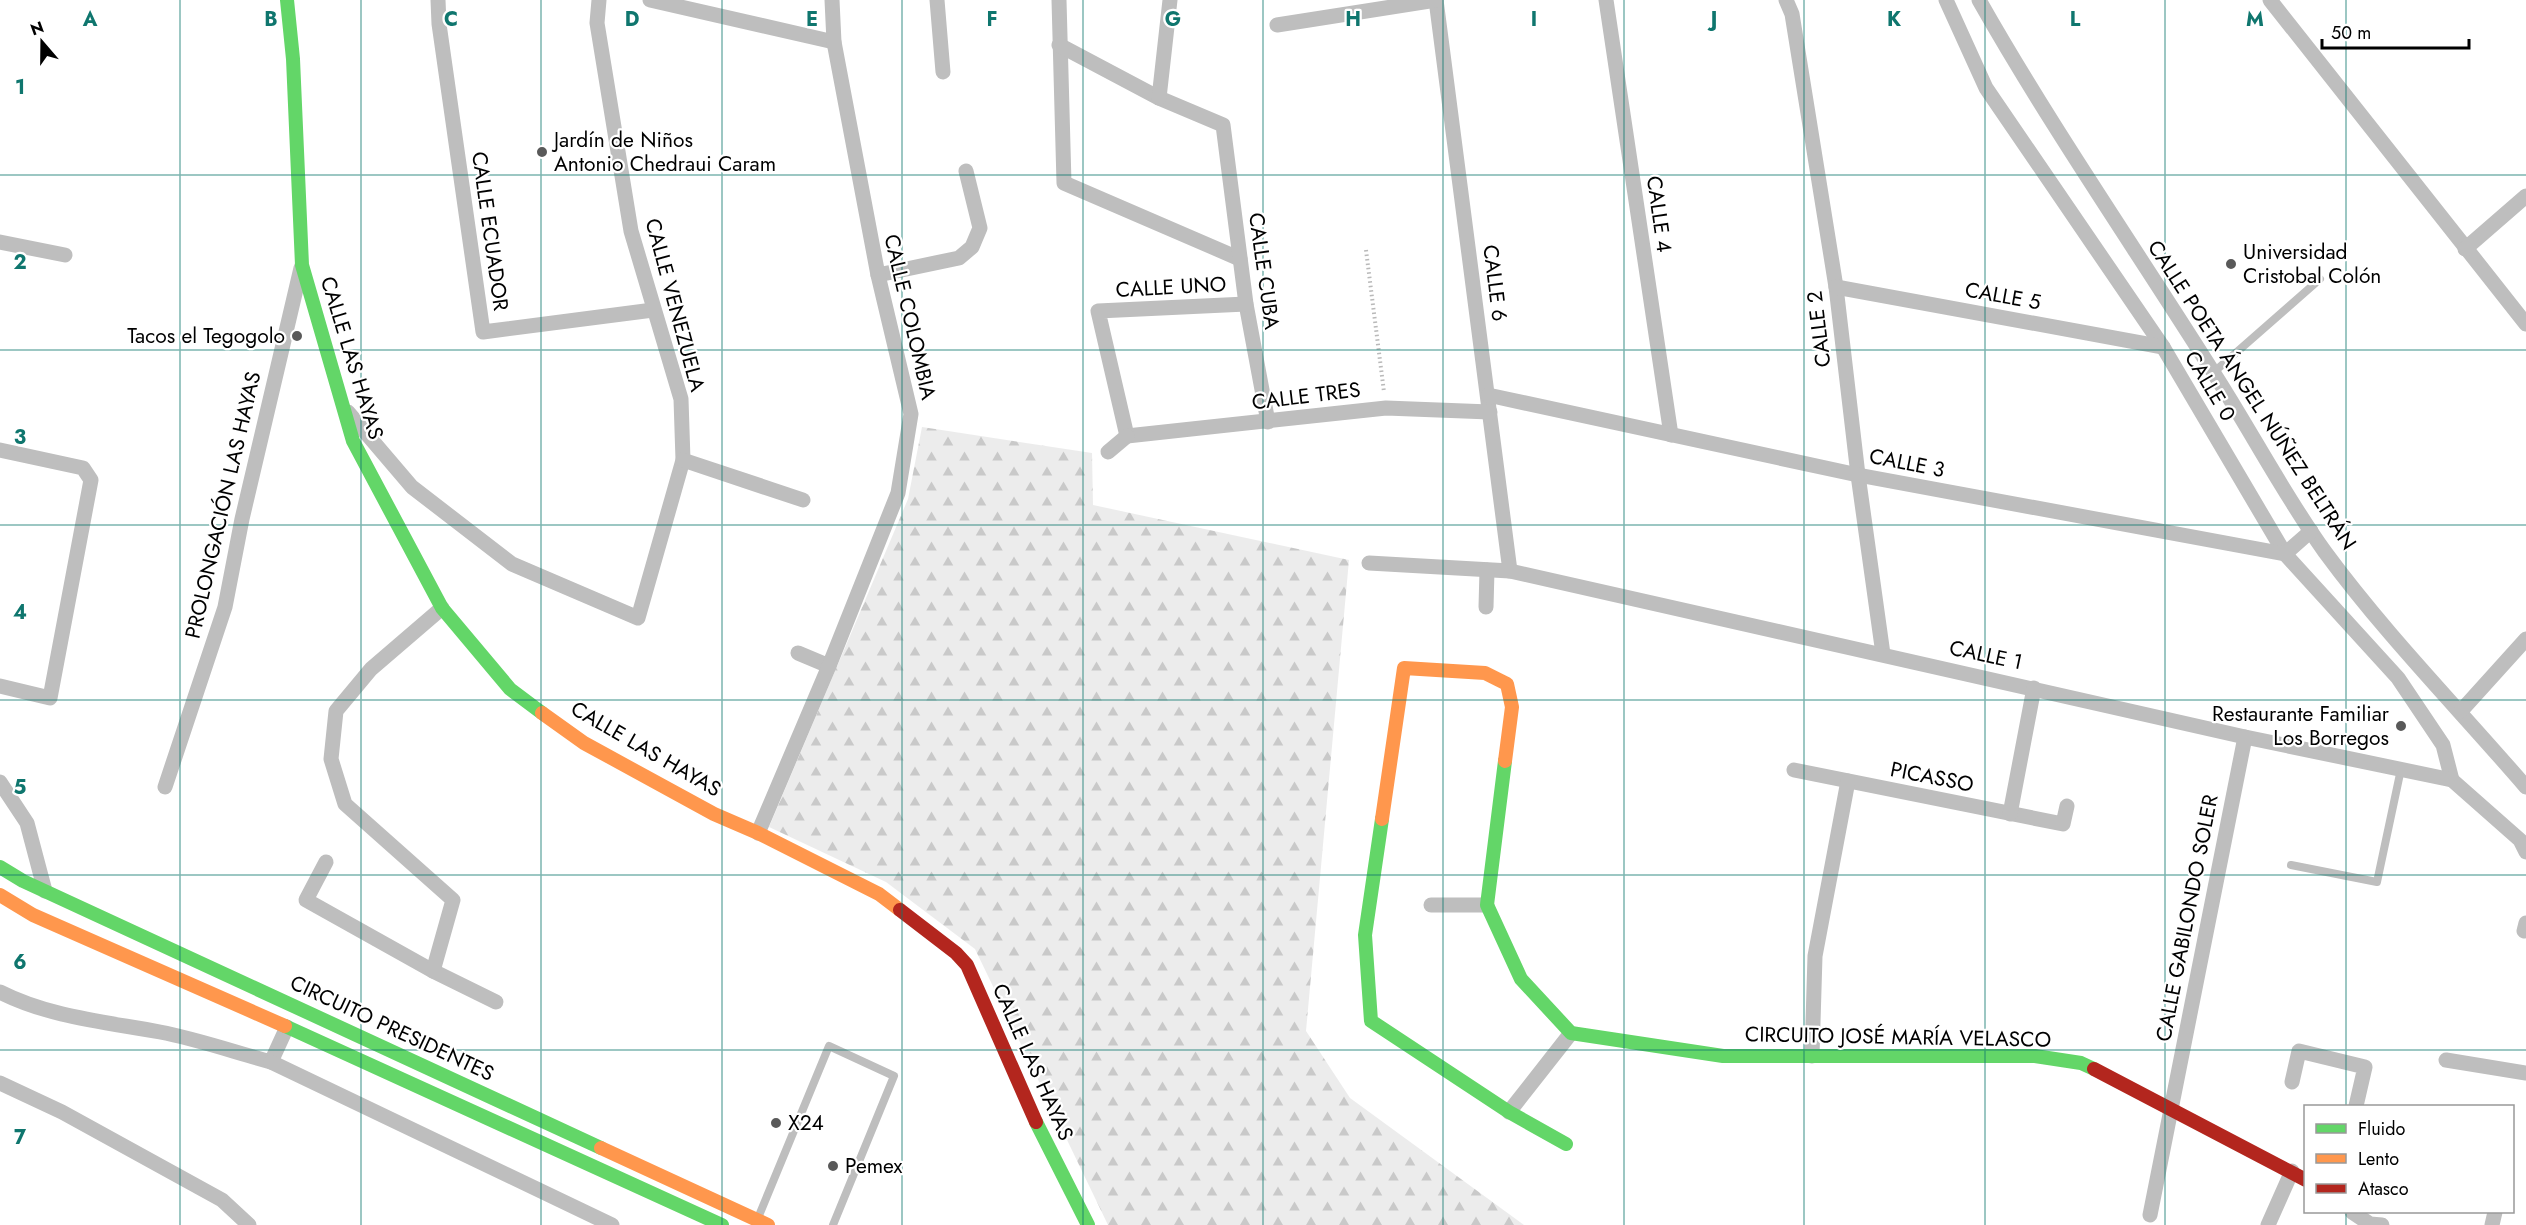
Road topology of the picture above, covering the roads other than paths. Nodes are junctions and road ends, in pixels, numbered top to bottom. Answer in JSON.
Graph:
{"nodes":[{"id":1,"x":287,"y":0,"type":"edge"},
{"id":2,"x":438,"y":0,"type":"edge"},
{"id":3,"x":599,"y":0,"type":"edge"},
{"id":4,"x":650,"y":0,"type":"edge"},
{"id":5,"x":832,"y":0,"type":"edge"},
{"id":6,"x":937,"y":0,"type":"edge"},
{"id":7,"x":1059,"y":0,"type":"edge"},
{"id":8,"x":1170,"y":0,"type":"edge"},
{"id":9,"x":1436,"y":0,"type":"edge"},
{"id":10,"x":1606,"y":0,"type":"edge"},
{"id":11,"x":1786,"y":0,"type":"edge"},
{"id":12,"x":1946,"y":0,"type":"edge"},
{"id":13,"x":1979,"y":0,"type":"edge"},
{"id":14,"x":2270,"y":0,"type":"edge"},
{"id":15,"x":1277,"y":25,"type":"dead end"},
{"id":16,"x":834,"y":42,"type":"junction"},
{"id":17,"x":1059,"y":45,"type":"junction"},
{"id":18,"x":943,"y":72,"type":"dead end"},
{"id":19,"x":1159,"y":98,"type":"junction"},
{"id":20,"x":966,"y":171,"type":"dead end"},
{"id":21,"x":2526,"y":196,"type":"edge"},
{"id":22,"x":0,"y":242,"type":"edge"},
{"id":23,"x":2465,"y":249,"type":"junction"},
{"id":24,"x":65,"y":255,"type":"dead end"},
{"id":25,"x":1240,"y":258,"type":"junction"},
{"id":26,"x":302,"y":265,"type":"junction"},
{"id":27,"x":878,"y":274,"type":"junction"},
{"id":28,"x":2320,"y":279,"type":"dead end"},
{"id":29,"x":1836,"y":287,"type":"junction"},
{"id":30,"x":1246,"y":304,"type":"junction"},
{"id":31,"x":653,"y":310,"type":"junction"},
{"id":32,"x":2526,"y":324,"type":"edge"},
{"id":33,"x":2163,"y":347,"type":"junction"},
{"id":34,"x":2214,"y":372,"type":"junction"},
{"id":35,"x":1488,"y":395,"type":"junction"},
{"id":36,"x":345,"y":407,"type":"junction"},
{"id":37,"x":1490,"y":411,"type":"junction"},
{"id":38,"x":1268,"y":422,"type":"junction"},
{"id":39,"x":1671,"y":435,"type":"junction"},
{"id":40,"x":1127,"y":436,"type":"junction"},
{"id":41,"x":0,"y":450,"type":"edge"},
{"id":42,"x":1108,"y":452,"type":"dead end"},
{"id":43,"x":683,"y":460,"type":"junction"},
{"id":44,"x":1858,"y":475,"type":"junction"},
{"id":45,"x":803,"y":500,"type":"dead end"},
{"id":46,"x":2311,"y":531,"type":"junction"},
{"id":47,"x":2285,"y":554,"type":"junction"},
{"id":48,"x":1369,"y":563,"type":"dead end"},
{"id":49,"x":1487,"y":570,"type":"junction"},
{"id":50,"x":1510,"y":572,"type":"junction"},
{"id":51,"x":442,"y":608,"type":"junction"},
{"id":52,"x":1486,"y":608,"type":"dead end"},
{"id":53,"x":2526,"y":639,"type":"edge"},
{"id":54,"x":798,"y":653,"type":"dead end"},
{"id":55,"x":1883,"y":654,"type":"junction"},
{"id":56,"x":829,"y":666,"type":"junction"},
{"id":57,"x":0,"y":686,"type":"edge"},
{"id":58,"x":2034,"y":687,"type":"junction"},
{"id":59,"x":2461,"y":711,"type":"junction"},
{"id":60,"x":2245,"y":737,"type":"junction"},
{"id":61,"x":1794,"y":770,"type":"dead end"},
{"id":62,"x":2401,"y":770,"type":"junction"},
{"id":63,"x":2452,"y":780,"type":"junction"},
{"id":64,"x":1848,"y":781,"type":"junction"},
{"id":65,"x":0,"y":782,"type":"edge"},
{"id":66,"x":165,"y":787,"type":"dead end"},
{"id":67,"x":2526,"y":787,"type":"edge"},
{"id":68,"x":2067,"y":806,"type":"dead end"},
{"id":69,"x":2010,"y":814,"type":"junction"},
{"id":70,"x":758,"y":833,"type":"junction"},
{"id":71,"x":2526,"y":852,"type":"edge"},
{"id":72,"x":326,"y":862,"type":"dead end"},
{"id":73,"x":2291,"y":865,"type":"dead end"},
{"id":74,"x":0,"y":867,"type":"edge"},
{"id":75,"x":45,"y":891,"type":"junction"},
{"id":76,"x":0,"y":895,"type":"edge"},
{"id":77,"x":1431,"y":905,"type":"dead end"},
{"id":78,"x":1487,"y":905,"type":"junction"},
{"id":79,"x":433,"y":971,"type":"junction"},
{"id":80,"x":0,"y":992,"type":"edge"},
{"id":81,"x":496,"y":1002,"type":"dead end"},
{"id":82,"x":286,"y":1027,"type":"junction"},
{"id":83,"x":1571,"y":1033,"type":"junction"},
{"id":84,"x":1812,"y":1056,"type":"junction"},
{"id":85,"x":2446,"y":1060,"type":"dead end"},
{"id":86,"x":271,"y":1062,"type":"junction"},
{"id":87,"x":2526,"y":1073,"type":"edge"},
{"id":88,"x":2292,"y":1082,"type":"dead end"},
{"id":89,"x":0,"y":1083,"type":"edge"},
{"id":90,"x":2356,"y":1105,"type":"edge"},
{"id":91,"x":2171,"y":1108,"type":"junction"},
{"id":92,"x":1509,"y":1112,"type":"junction"},
{"id":93,"x":1566,"y":1144,"type":"dead end"},
{"id":94,"x":2292,"y":1171,"type":"junction"},
{"id":95,"x":2304,"y":1179,"type":"edge"},
{"id":96,"x":2354,"y":1213,"type":"edge"},
{"id":97,"x":2150,"y":1215,"type":"dead end"},
{"id":98,"x":603,"y":1223,"type":"edge"},
{"id":99,"x":760,"y":1223,"type":"edge"},
{"id":100,"x":249,"y":1225,"type":"edge"},
{"id":101,"x":722,"y":1225,"type":"edge"},
{"id":102,"x":833,"y":1225,"type":"edge"},
{"id":103,"x":1089,"y":1225,"type":"edge"},
{"id":104,"x":2268,"y":1225,"type":"edge"},
{"id":105,"x":2382,"y":1225,"type":"edge"}],
"edges":[{"from":1,"to":26,"type":"street","name":"CALLE LAS HAYAS"},
{"from":2,"to":31,"type":"street","name":"CALLE ECUADOR"},
{"from":3,"to":31,"type":"street","name":"CALLE VENEZUELA"},
{"from":4,"to":16,"type":"street"},
{"from":5,"to":16,"type":"street","name":"CALLE COLOMBIA"},
{"from":6,"to":18,"type":"street"},
{"from":7,"to":17,"type":"street"},
{"from":8,"to":19,"type":"street"},
{"from":9,"to":15,"type":"street"},
{"from":9,"to":35,"type":"street","name":"CALLE 6"},
{"from":10,"to":39,"type":"street","name":"CALLE 4"},
{"from":11,"to":29,"type":"street","name":"CALLE 2"},
{"from":12,"to":33,"type":"street","name":"CALLE 0"},
{"from":13,"to":34,"type":"street","name":"CALLE POETA ÁNGEL NÚÑEZ BELTRÁN"},
{"from":14,"to":23,"type":"street"},
{"from":16,"to":27,"type":"street","name":"CALLE COLOMBIA"},
{"from":17,"to":19,"type":"street"},
{"from":17,"to":25,"type":"street"},
{"from":19,"to":25,"type":"street","name":"CALLE CUBA"},
{"from":20,"to":27,"type":"street"},
{"from":21,"to":23,"type":"street"},
{"from":22,"to":24,"type":"street"},
{"from":23,"to":32,"type":"street"},
{"from":25,"to":30,"type":"street","name":"CALLE CUBA"},
{"from":26,"to":36,"type":"street","name":"CALLE LAS HAYAS"},
{"from":26,"to":66,"type":"street","name":"PROLONGACIÓN LAS HAYAS"},
{"from":27,"to":56,"type":"street","name":"CALLE COLOMBIA"},
{"from":28,"to":34,"type":"lane"},
{"from":29,"to":33,"type":"street","name":"CALLE 5"},
{"from":29,"to":44,"type":"street","name":"CALLE 2"},
{"from":30,"to":38,"type":"street","name":"CALLE CUBA"},
{"from":30,"to":40,"type":"street","name":"CALLE UNO"},
{"from":31,"to":43,"type":"street","name":"CALLE VENEZUELA"},
{"from":33,"to":47,"type":"street","name":"CALLE 0"},
{"from":34,"to":46,"type":"street","name":"CALLE POETA ÁNGEL NÚÑEZ BELTRÁN"},
{"from":35,"to":37,"type":"street","name":"CALLE 6"},
{"from":35,"to":39,"type":"street","name":"CALLE 3"},
{"from":36,"to":43,"type":"street","name":"CALLE VENEZUELA"},
{"from":36,"to":51,"type":"street","name":"CALLE LAS HAYAS"},
{"from":37,"to":38,"type":"street","name":"CALLE TRES"},
{"from":37,"to":50,"type":"street","name":"CALLE 6"},
{"from":38,"to":40,"type":"street","name":"CALLE TRES"},
{"from":39,"to":44,"type":"street","name":"CALLE 3"},
{"from":40,"to":42,"type":"street"},
{"from":41,"to":57,"type":"street"},
{"from":43,"to":45,"type":"street"},
{"from":44,"to":47,"type":"street","name":"CALLE 3"},
{"from":44,"to":55,"type":"street","name":"CALLE 2"},
{"from":46,"to":47,"type":"street"},
{"from":46,"to":59,"type":"street","name":"CALLE POETA ÁNGEL NÚÑEZ BELTRÁN"},
{"from":47,"to":63,"type":"street","name":"CALLE 0"},
{"from":48,"to":49,"type":"street","name":"CALLE 1"},
{"from":49,"to":50,"type":"street","name":"CALLE 1"},
{"from":49,"to":52,"type":"street"},
{"from":50,"to":55,"type":"street","name":"CALLE 1"},
{"from":51,"to":70,"type":"street","name":"CALLE LAS HAYAS"},
{"from":51,"to":79,"type":"street"},
{"from":53,"to":59,"type":"street"},
{"from":54,"to":56,"type":"street"},
{"from":55,"to":58,"type":"street","name":"CALLE 1"},
{"from":56,"to":70,"type":"street","name":"CALLE COLOMBIA"},
{"from":58,"to":60,"type":"street","name":"CALLE 1"},
{"from":58,"to":69,"type":"street"},
{"from":59,"to":67,"type":"street","name":"CALLE POETA ÁNGEL NÚÑEZ BELTRÁN"},
{"from":60,"to":62,"type":"street","name":"CALLE 1"},
{"from":60,"to":91,"type":"street","name":"CALLE GABILONDO SOLER"},
{"from":61,"to":64,"type":"street","name":"PICASSO"},
{"from":62,"to":63,"type":"street","name":"CALLE 1"},
{"from":62,"to":73,"type":"lane"},
{"from":63,"to":71,"type":"street"},
{"from":64,"to":69,"type":"street","name":"PICASSO"},
{"from":64,"to":84,"type":"street"},
{"from":65,"to":75,"type":"street"},
{"from":68,"to":69,"type":"street","name":"PICASSO"},
{"from":70,"to":103,"type":"street","name":"CALLE LAS HAYAS"},
{"from":72,"to":79,"type":"street"},
{"from":74,"to":75,"type":"street","name":"CIRCUITO PRESIDENTES"},
{"from":75,"to":99,"type":"street","name":"CIRCUITO PRESIDENTES"},
{"from":76,"to":82,"type":"street","name":"CIRCUITO PRESIDENTES"},
{"from":77,"to":78,"type":"street"},
{"from":78,"to":83,"type":"street"},
{"from":78,"to":92,"type":"street"},
{"from":79,"to":81,"type":"street"},
{"from":80,"to":86,"type":"street"},
{"from":82,"to":86,"type":"street"},
{"from":82,"to":101,"type":"street","name":"CIRCUITO PRESIDENTES"},
{"from":83,"to":84,"type":"street","name":"CIRCUITO JOSÉ MARÍA VELASCO"},
{"from":83,"to":92,"type":"street"},
{"from":84,"to":91,"type":"street","name":"CIRCUITO JOSÉ MARÍA VELASCO"},
{"from":85,"to":87,"type":"street"},
{"from":86,"to":98,"type":"street"},
{"from":88,"to":90,"type":"street"},
{"from":89,"to":100,"type":"street"},
{"from":91,"to":94,"type":"street","name":"CIRCUITO JOSÉ MARÍA VELASCO"},
{"from":91,"to":97,"type":"street","name":"CALLE GABILONDO SOLER"},
{"from":92,"to":93,"type":"street"},
{"from":94,"to":95,"type":"street","name":"CIRCUITO JOSÉ MARÍA VELASCO"},
{"from":94,"to":104,"type":"street"},
{"from":96,"to":105,"type":"street"},
{"from":99,"to":102,"type":"lane"}]}
